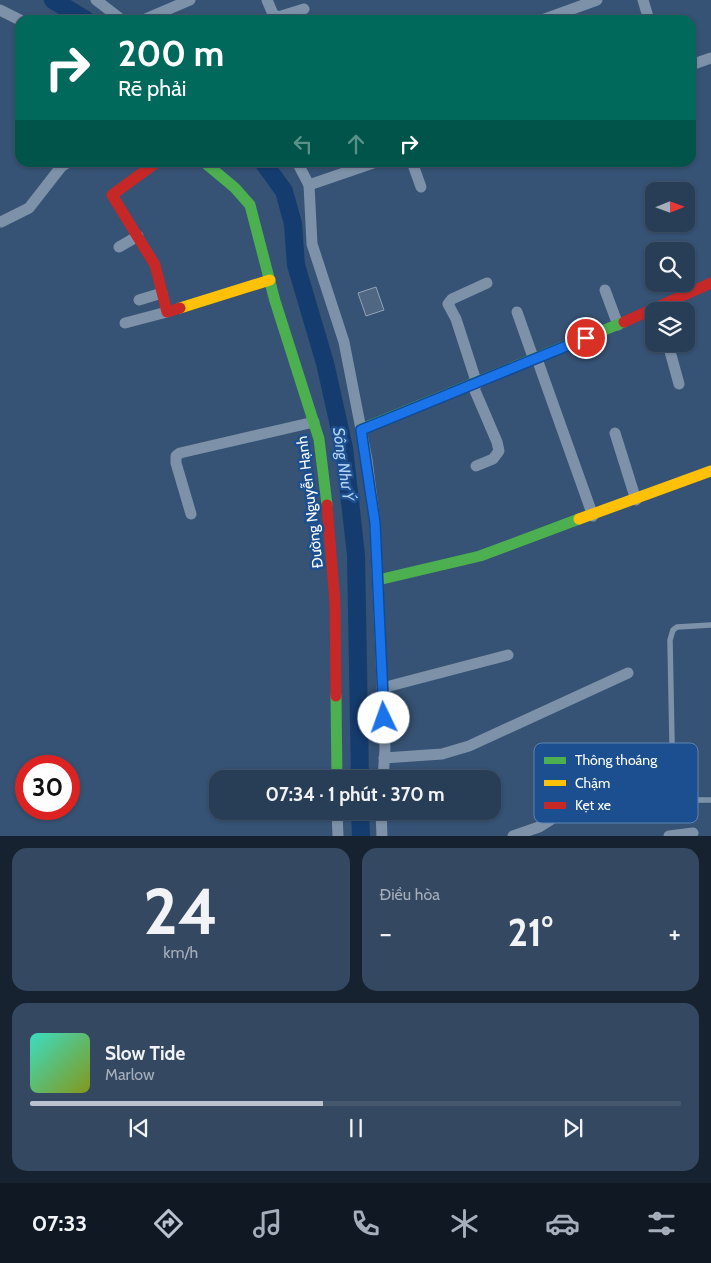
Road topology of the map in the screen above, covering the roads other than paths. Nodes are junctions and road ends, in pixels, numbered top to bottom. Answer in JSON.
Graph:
{"nodes":[{"id":1,"x":96,"y":0,"type":"edge"},
{"id":2,"x":190,"y":0,"type":"edge"},
{"id":3,"x":267,"y":0,"type":"edge"},
{"id":4,"x":597,"y":0,"type":"edge"},
{"id":5,"x":643,"y":0,"type":"edge"},
{"id":6,"x":304,"y":9,"type":"dead end"},
{"id":7,"x":0,"y":10,"type":"edge"},
{"id":8,"x":116,"y":15,"type":"edge"},
{"id":9,"x":155,"y":15,"type":"edge"},
{"id":10,"x":275,"y":15,"type":"edge"},
{"id":11,"x":284,"y":15,"type":"edge"},
{"id":12,"x":556,"y":15,"type":"edge"},
{"id":13,"x":648,"y":15,"type":"edge"},
{"id":14,"x":15,"y":18,"type":"edge"},
{"id":15,"x":711,"y":58,"type":"edge"},
{"id":16,"x":696,"y":63,"type":"edge"},
{"id":17,"x":61,"y":167,"type":"edge"},
{"id":18,"x":150,"y":167,"type":"edge"},
{"id":19,"x":210,"y":167,"type":"edge"},
{"id":20,"x":300,"y":167,"type":"edge"},
{"id":21,"x":362,"y":167,"type":"edge"},
{"id":22,"x":414,"y":167,"type":"edge"},
{"id":23,"x":309,"y":185,"type":"junction"},
{"id":24,"x":421,"y":188,"type":"dead end"},
{"id":25,"x":1,"y":222,"type":"edge"},
{"id":26,"x":138,"y":236,"type":"junction"},
{"id":27,"x":118,"y":247,"type":"dead end"},
{"id":28,"x":270,"y":280,"type":"junction"},
{"id":29,"x":711,"y":282,"type":"edge"},
{"id":30,"x":487,"y":283,"type":"dead end"},
{"id":31,"x":605,"y":290,"type":"dead end"},
{"id":32,"x":162,"y":293,"type":"junction"},
{"id":33,"x":139,"y":300,"type":"dead end"},
{"id":34,"x":671,"y":302,"type":"edge"},
{"id":35,"x":167,"y":312,"type":"junction"},
{"id":36,"x":516,"y":312,"type":"dead end"},
{"id":37,"x":645,"y":314,"type":"edge"},
{"id":38,"x":125,"y":323,"type":"dead end"},
{"id":39,"x":618,"y":324,"type":"junction"},
{"id":40,"x":670,"y":352,"type":"edge"},
{"id":41,"x":536,"y":360,"type":"junction"},
{"id":42,"x":679,"y":384,"type":"dead end"},
{"id":43,"x":475,"y":385,"type":"junction"},
{"id":44,"x":314,"y":422,"type":"junction"},
{"id":45,"x":361,"y":430,"type":"junction"},
{"id":46,"x":615,"y":434,"type":"dead end"},
{"id":47,"x":476,"y":466,"type":"dead end"},
{"id":48,"x":711,"y":471,"type":"edge"},
{"id":49,"x":636,"y":500,"type":"junction"},
{"id":50,"x":191,"y":514,"type":"dead end"},
{"id":51,"x":593,"y":516,"type":"junction"},
{"id":52,"x":378,"y":580,"type":"junction"},
{"id":53,"x":711,"y":625,"type":"edge"},
{"id":54,"x":508,"y":655,"type":"dead end"},
{"id":55,"x":628,"y":673,"type":"dead end"},
{"id":56,"x":382,"y":688,"type":"junction"},
{"id":57,"x":672,"y":743,"type":"edge"},
{"id":58,"x":384,"y":758,"type":"junction"},
{"id":59,"x":337,"y":770,"type":"edge"},
{"id":60,"x":383,"y":770,"type":"edge"},
{"id":61,"x":698,"y":800,"type":"edge"},
{"id":62,"x":711,"y":800,"type":"edge"},
{"id":63,"x":338,"y":820,"type":"edge"},
{"id":64,"x":381,"y":820,"type":"edge"},
{"id":65,"x":544,"y":823,"type":"edge"},
{"id":66,"x":693,"y":833,"type":"dead end"},
{"id":67,"x":338,"y":836,"type":"edge"},
{"id":68,"x":382,"y":836,"type":"edge"},
{"id":69,"x":513,"y":836,"type":"edge"},
{"id":70,"x":670,"y":836,"type":"edge"}],
"edges":[{"from":1,"to":8,"type":"street"},
{"from":2,"to":9,"type":"street"},
{"from":3,"to":10,"type":"street"},
{"from":4,"to":12,"type":"street"},
{"from":5,"to":13,"type":"street"},
{"from":6,"to":11,"type":"street"},
{"from":7,"to":14,"type":"street"},
{"from":15,"to":16,"type":"street"},
{"from":17,"to":25,"type":"street"},
{"from":18,"to":26,"type":"street"},
{"from":19,"to":28,"type":"street","name":"Đường Nguyễn Hạnh"},
{"from":20,"to":23,"type":"street"},
{"from":21,"to":23,"type":"street"},
{"from":22,"to":24,"type":"street"},
{"from":23,"to":45,"type":"street"},
{"from":26,"to":27,"type":"street"},
{"from":26,"to":32,"type":"street"},
{"from":28,"to":35,"type":"street"},
{"from":28,"to":44,"type":"street","name":"Đường Nguyễn Hạnh"},
{"from":29,"to":34,"type":"street"},
{"from":30,"to":43,"type":"street"},
{"from":31,"to":39,"type":"street"},
{"from":32,"to":33,"type":"street"},
{"from":32,"to":35,"type":"street"},
{"from":35,"to":38,"type":"street"},
{"from":36,"to":41,"type":"street"},
{"from":37,"to":39,"type":"street"},
{"from":39,"to":41,"type":"street"},
{"from":40,"to":42,"type":"street"},
{"from":41,"to":43,"type":"street"},
{"from":41,"to":51,"type":"street"},
{"from":43,"to":45,"type":"street"},
{"from":43,"to":47,"type":"street"},
{"from":44,"to":50,"type":"street"},
{"from":44,"to":59,"type":"street","name":"Đường Nguyễn Hạnh"},
{"from":45,"to":52,"type":"street"},
{"from":46,"to":49,"type":"street"},
{"from":48,"to":49,"type":"street"},
{"from":49,"to":51,"type":"street"},
{"from":51,"to":52,"type":"street"},
{"from":52,"to":56,"type":"street"},
{"from":53,"to":57,"type":"lane"},
{"from":54,"to":56,"type":"street"},
{"from":55,"to":58,"type":"street"},
{"from":56,"to":58,"type":"street"},
{"from":58,"to":60,"type":"street"},
{"from":61,"to":62,"type":"lane"},
{"from":63,"to":67,"type":"street"},
{"from":64,"to":68,"type":"street"},
{"from":65,"to":69,"type":"street"},
{"from":66,"to":70,"type":"street"}]}
